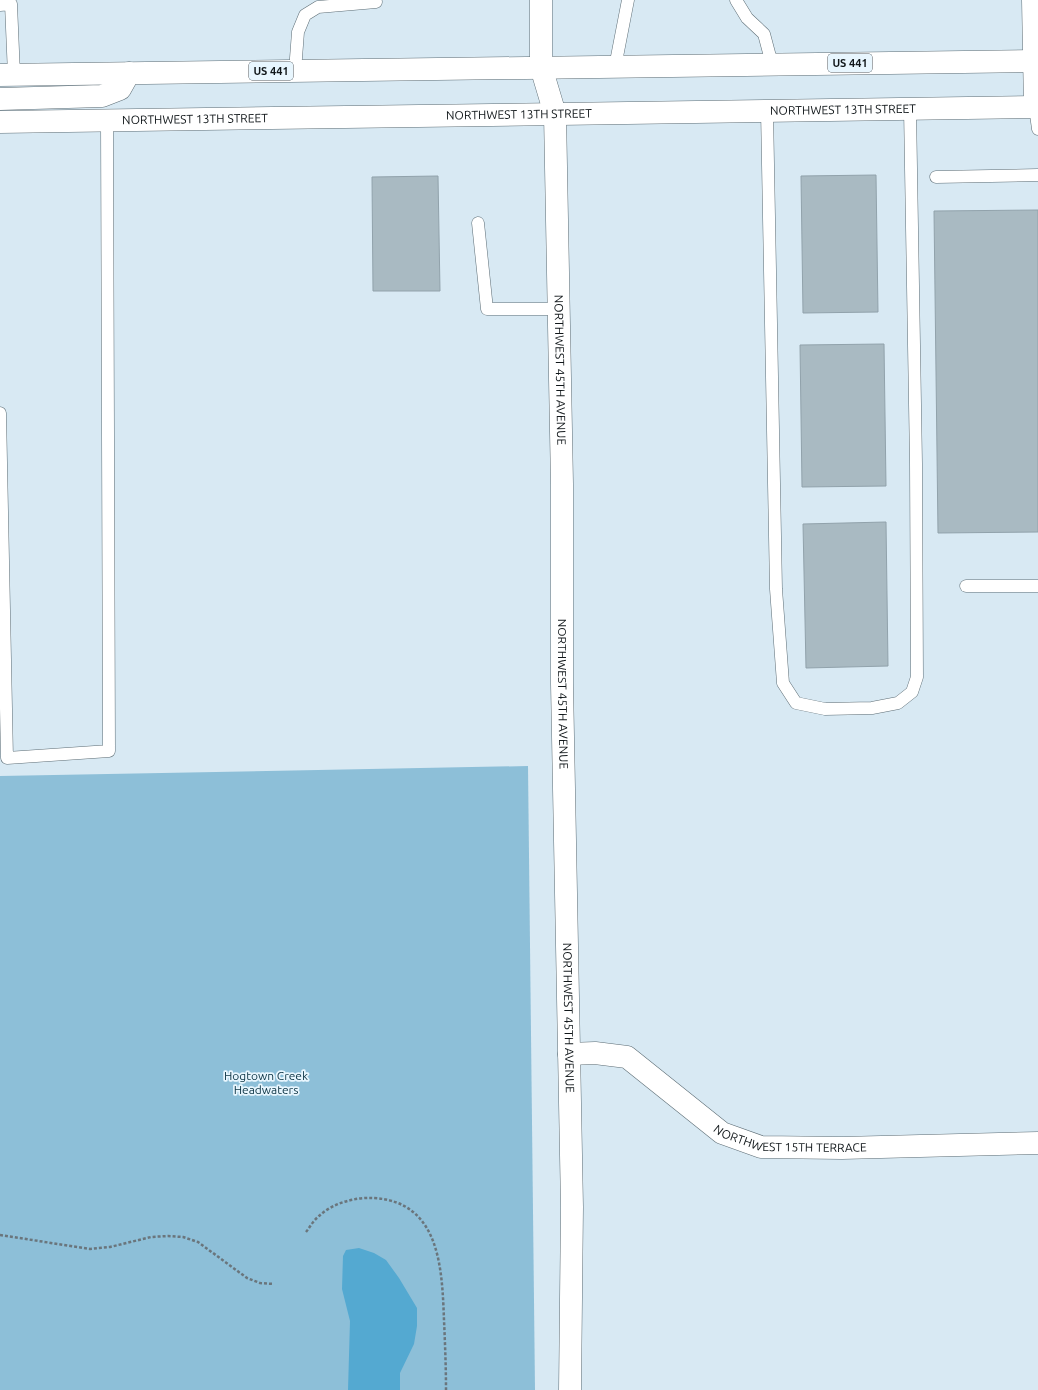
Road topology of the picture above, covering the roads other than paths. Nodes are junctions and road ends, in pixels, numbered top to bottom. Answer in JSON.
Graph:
{"nodes":[{"id":1,"x":541,"y":0,"type":"edge"},
{"id":2,"x":628,"y":0,"type":"edge"},
{"id":3,"x":736,"y":0,"type":"edge"},
{"id":4,"x":1033,"y":0,"type":"edge"},
{"id":5,"x":376,"y":2,"type":"dead end"},
{"id":6,"x":0,"y":5,"type":"edge"},
{"id":7,"x":1036,"y":61,"type":"edge"},
{"id":8,"x":772,"y":64,"type":"junction"},
{"id":9,"x":615,"y":66,"type":"junction"},
{"id":10,"x":541,"y":67,"type":"junction"},
{"id":11,"x":295,"y":71,"type":"junction"},
{"id":12,"x":129,"y":73,"type":"junction"},
{"id":13,"x":7,"y":75,"type":"edge"},
{"id":14,"x":0,"y":99,"type":"edge"},
{"id":15,"x":1037,"y":107,"type":"edge"},
{"id":16,"x":910,"y":109,"type":"junction"},
{"id":17,"x":767,"y":111,"type":"junction"},
{"id":18,"x":555,"y":114,"type":"junction"},
{"id":19,"x":106,"y":120,"type":"junction"},
{"id":20,"x":0,"y":122,"type":"edge"},
{"id":21,"x":1038,"y":129,"type":"edge"},
{"id":22,"x":1038,"y":175,"type":"edge"},
{"id":23,"x":936,"y":177,"type":"dead end"},
{"id":24,"x":478,"y":223,"type":"dead end"},
{"id":25,"x":558,"y":309,"type":"junction"},
{"id":26,"x":0,"y":413,"type":"edge"},
{"id":27,"x":966,"y":586,"type":"dead end"},
{"id":28,"x":1038,"y":586,"type":"edge"},
{"id":29,"x":570,"y":1054,"type":"junction"},
{"id":30,"x":1038,"y":1143,"type":"edge"},
{"id":31,"x":570,"y":1390,"type":"edge"}],
"edges":[{"from":1,"to":10,"type":"main road","name":"NORTHWEST 45TH AVENUE"},
{"from":2,"to":9,"type":"lane"},
{"from":3,"to":8,"type":"lane"},
{"from":4,"to":7,"type":"main road"},
{"from":5,"to":11,"type":"lane"},
{"from":6,"to":13,"type":"lane"},
{"from":7,"to":8,"type":"main road","number":"US 441"},
{"from":7,"to":15,"type":"main road"},
{"from":8,"to":9,"type":"main road","number":"US 441"},
{"from":9,"to":10,"type":"main road","number":"US 441"},
{"from":10,"to":11,"type":"main road","number":"US 441"},
{"from":10,"to":18,"type":"main road","name":"NORTHWEST 45TH AVENUE"},
{"from":11,"to":12,"type":"main road","number":"US 441"},
{"from":12,"to":13,"type":"main road","number":"US 441"},
{"from":12,"to":14,"type":"main road"},
{"from":15,"to":16,"type":"main road","name":"NORTHWEST 13TH STREET"},
{"from":15,"to":21,"type":"lane"},
{"from":16,"to":17,"type":"main road","name":"NORTHWEST 13TH STREET"},
{"from":16,"to":17,"type":"lane"},
{"from":17,"to":18,"type":"main road","name":"NORTHWEST 13TH STREET"},
{"from":18,"to":19,"type":"main road","name":"NORTHWEST 13TH STREET"},
{"from":18,"to":25,"type":"main road","name":"NORTHWEST 45TH AVENUE"},
{"from":19,"to":20,"type":"main road","name":"NORTHWEST 13TH STREET"},
{"from":19,"to":26,"type":"lane"},
{"from":22,"to":23,"type":"lane"},
{"from":24,"to":25,"type":"lane"},
{"from":25,"to":29,"type":"main road","name":"NORTHWEST 45TH AVENUE"},
{"from":27,"to":28,"type":"lane"},
{"from":29,"to":30,"type":"main road","name":"NORTHWEST 15TH TERRACE"},
{"from":29,"to":31,"type":"main road","name":"NORTHWEST 45TH AVENUE"}]}
